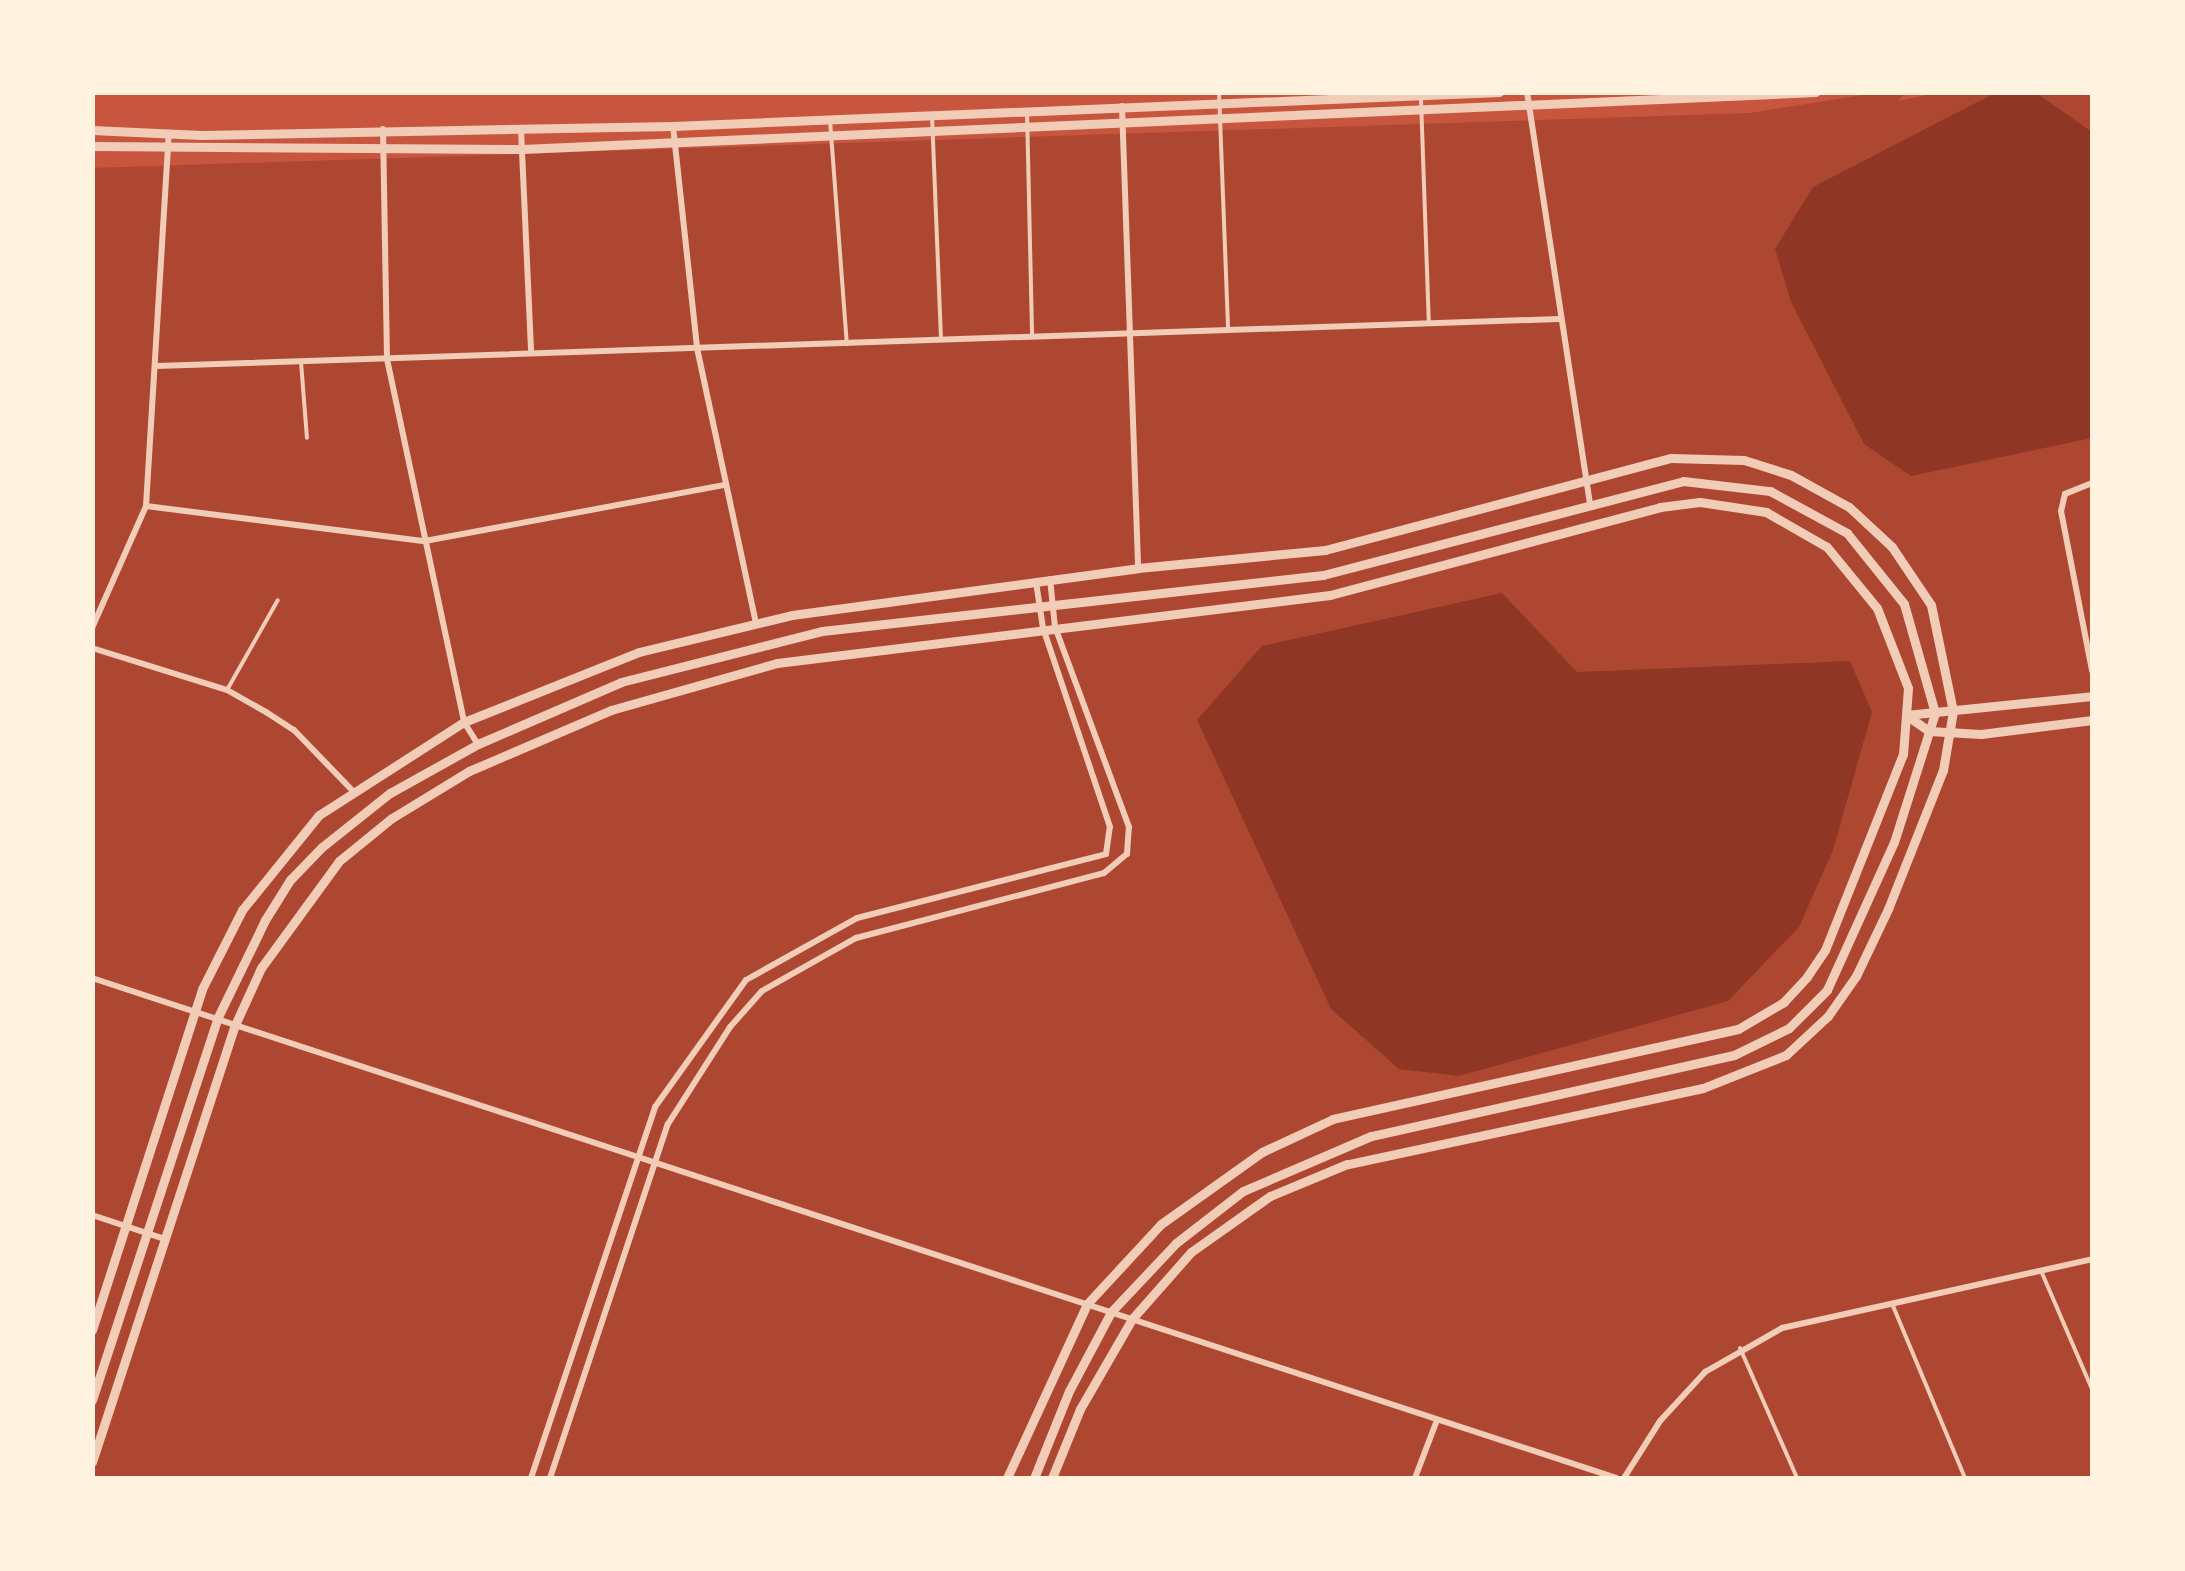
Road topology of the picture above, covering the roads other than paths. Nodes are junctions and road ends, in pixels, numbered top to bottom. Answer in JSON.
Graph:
{"nodes":[{"id":1,"x":1499,"y":92,"type":"edge"},
{"id":2,"x":1526,"y":92,"type":"edge"},
{"id":3,"x":1816,"y":92,"type":"edge"},
{"id":4,"x":1406,"y":94,"type":"edge"},
{"id":5,"x":1332,"y":95,"type":"edge"},
{"id":6,"x":1421,"y":96,"type":"junction"},
{"id":7,"x":1220,"y":97,"type":"edge"},
{"id":8,"x":1122,"y":106,"type":"junction"},
{"id":9,"x":1528,"y":106,"type":"junction"},
{"id":10,"x":1406,"y":108,"type":"junction"},
{"id":11,"x":1421,"y":108,"type":"junction"},
{"id":12,"x":1026,"y":110,"type":"junction"},
{"id":13,"x":932,"y":114,"type":"junction"},
{"id":14,"x":1221,"y":117,"type":"junction"},
{"id":15,"x":830,"y":120,"type":"junction"},
{"id":16,"x":1120,"y":120,"type":"junction"},
{"id":17,"x":1028,"y":124,"type":"junction"},
{"id":18,"x":672,"y":126,"type":"junction"},
{"id":19,"x":521,"y":127,"type":"junction"},
{"id":20,"x":933,"y":127,"type":"junction"},
{"id":21,"x":383,"y":129,"type":"junction"},
{"id":22,"x":92,"y":130,"type":"edge"},
{"id":23,"x":169,"y":132,"type":"junction"},
{"id":24,"x":832,"y":132,"type":"junction"},
{"id":25,"x":676,"y":138,"type":"junction"},
{"id":26,"x":92,"y":146,"type":"edge"},
{"id":27,"x":169,"y":146,"type":"junction"},
{"id":28,"x":387,"y":147,"type":"junction"},
{"id":29,"x":522,"y":149,"type":"junction"},
{"id":30,"x":1558,"y":320,"type":"junction"},
{"id":31,"x":1428,"y":324,"type":"junction"},
{"id":32,"x":1228,"y":330,"type":"junction"},
{"id":33,"x":1127,"y":333,"type":"junction"},
{"id":34,"x":1032,"y":336,"type":"junction"},
{"id":35,"x":940,"y":340,"type":"junction"},
{"id":36,"x":847,"y":344,"type":"junction"},
{"id":37,"x":697,"y":348,"type":"junction"},
{"id":38,"x":531,"y":353,"type":"junction"},
{"id":39,"x":387,"y":359,"type":"junction"},
{"id":40,"x":301,"y":362,"type":"junction"},
{"id":41,"x":156,"y":366,"type":"junction"},
{"id":42,"x":307,"y":438,"type":"dead end"},
{"id":43,"x":1583,"y":483,"type":"junction"},
{"id":44,"x":2092,"y":483,"type":"edge"},
{"id":45,"x":725,"y":485,"type":"junction"},
{"id":46,"x":1590,"y":502,"type":"junction"},
{"id":47,"x":146,"y":506,"type":"junction"},
{"id":48,"x":424,"y":541,"type":"junction"},
{"id":49,"x":1138,"y":568,"type":"junction"},
{"id":50,"x":1050,"y":579,"type":"junction"},
{"id":51,"x":1036,"y":581,"type":"junction"},
{"id":52,"x":278,"y":600,"type":"dead end"},
{"id":53,"x":1051,"y":605,"type":"junction"},
{"id":54,"x":1039,"y":606,"type":"junction"},
{"id":55,"x":756,"y":623,"type":"junction"},
{"id":56,"x":1055,"y":626,"type":"junction"},
{"id":57,"x":92,"y":628,"type":"edge"},
{"id":58,"x":1043,"y":628,"type":"junction"},
{"id":59,"x":92,"y":648,"type":"edge"},
{"id":60,"x":2092,"y":671,"type":"edge"},
{"id":61,"x":227,"y":690,"type":"junction"},
{"id":62,"x":2092,"y":696,"type":"edge"},
{"id":63,"x":1953,"y":711,"type":"junction"},
{"id":64,"x":1936,"y":713,"type":"junction"},
{"id":65,"x":1906,"y":715,"type":"junction"},
{"id":66,"x":2092,"y":720,"type":"edge"},
{"id":67,"x":464,"y":722,"type":"junction"},
{"id":68,"x":1929,"y":732,"type":"junction"},
{"id":69,"x":1950,"y":732,"type":"junction"},
{"id":70,"x":478,"y":744,"type":"junction"},
{"id":71,"x":351,"y":790,"type":"junction"},
{"id":72,"x":93,"y":979,"type":"edge"},
{"id":73,"x":195,"y":1012,"type":"junction"},
{"id":74,"x":217,"y":1018,"type":"junction"},
{"id":75,"x":235,"y":1025,"type":"junction"},
{"id":76,"x":638,"y":1157,"type":"junction"},
{"id":77,"x":656,"y":1163,"type":"junction"},
{"id":78,"x":92,"y":1215,"type":"edge"},
{"id":79,"x":125,"y":1226,"type":"junction"},
{"id":80,"x":145,"y":1233,"type":"junction"},
{"id":81,"x":165,"y":1238,"type":"junction"},
{"id":82,"x":2092,"y":1259,"type":"edge"},
{"id":83,"x":2042,"y":1273,"type":"junction"},
{"id":84,"x":1087,"y":1304,"type":"junction"},
{"id":85,"x":1894,"y":1306,"type":"junction"},
{"id":86,"x":1111,"y":1312,"type":"junction"},
{"id":87,"x":1132,"y":1319,"type":"junction"},
{"id":88,"x":92,"y":1330,"type":"edge"},
{"id":89,"x":1740,"y":1348,"type":"junction"},
{"id":90,"x":2092,"y":1389,"type":"edge"},
{"id":91,"x":92,"y":1400,"type":"edge"},
{"id":92,"x":1437,"y":1420,"type":"junction"},
{"id":93,"x":92,"y":1462,"type":"edge"},
{"id":94,"x":531,"y":1478,"type":"edge"},
{"id":95,"x":550,"y":1478,"type":"edge"},
{"id":96,"x":1008,"y":1478,"type":"edge"},
{"id":97,"x":1034,"y":1478,"type":"edge"},
{"id":98,"x":1052,"y":1478,"type":"edge"},
{"id":99,"x":1415,"y":1478,"type":"edge"},
{"id":100,"x":1616,"y":1478,"type":"edge"},
{"id":101,"x":1624,"y":1478,"type":"edge"},
{"id":102,"x":1797,"y":1478,"type":"edge"},
{"id":103,"x":1966,"y":1478,"type":"edge"}],
"edges":[{"from":1,"to":6,"type":"street"},
{"from":2,"to":9,"type":"street"},
{"from":3,"to":9,"type":"street"},
{"from":4,"to":5,"type":"street"},
{"from":4,"to":6,"type":"street"},
{"from":4,"to":10,"type":"street"},
{"from":5,"to":7,"type":"street"},
{"from":6,"to":11,"type":"lane"},
{"from":7,"to":8,"type":"street"},
{"from":7,"to":14,"type":"lane"},
{"from":8,"to":12,"type":"street"},
{"from":8,"to":16,"type":"street"},
{"from":9,"to":11,"type":"street"},
{"from":9,"to":30,"type":"street"},
{"from":10,"to":11,"type":"street"},
{"from":10,"to":14,"type":"street"},
{"from":11,"to":31,"type":"lane"},
{"from":12,"to":13,"type":"street"},
{"from":12,"to":17,"type":"lane"},
{"from":13,"to":15,"type":"street"},
{"from":13,"to":20,"type":"lane"},
{"from":14,"to":16,"type":"street"},
{"from":14,"to":32,"type":"lane"},
{"from":15,"to":18,"type":"street"},
{"from":15,"to":24,"type":"lane"},
{"from":16,"to":17,"type":"street"},
{"from":16,"to":33,"type":"street"},
{"from":17,"to":20,"type":"street"},
{"from":17,"to":34,"type":"lane"},
{"from":18,"to":19,"type":"street"},
{"from":18,"to":25,"type":"street"},
{"from":19,"to":21,"type":"street"},
{"from":19,"to":29,"type":"street"},
{"from":20,"to":24,"type":"street"},
{"from":20,"to":35,"type":"lane"},
{"from":21,"to":23,"type":"street"},
{"from":21,"to":28,"type":"street"},
{"from":22,"to":23,"type":"street"},
{"from":23,"to":27,"type":"street"},
{"from":24,"to":25,"type":"street"},
{"from":24,"to":36,"type":"lane"},
{"from":25,"to":29,"type":"street"},
{"from":25,"to":37,"type":"street"},
{"from":26,"to":27,"type":"street"},
{"from":27,"to":28,"type":"street"},
{"from":27,"to":41,"type":"street"},
{"from":28,"to":29,"type":"street"},
{"from":28,"to":39,"type":"street"},
{"from":29,"to":38,"type":"street"},
{"from":30,"to":31,"type":"street"},
{"from":30,"to":43,"type":"street"},
{"from":31,"to":32,"type":"street"},
{"from":32,"to":33,"type":"street"},
{"from":33,"to":34,"type":"street"},
{"from":33,"to":49,"type":"street"},
{"from":34,"to":35,"type":"street"},
{"from":35,"to":36,"type":"street"},
{"from":36,"to":37,"type":"street"},
{"from":37,"to":38,"type":"street"},
{"from":37,"to":45,"type":"street"},
{"from":38,"to":39,"type":"street"},
{"from":39,"to":40,"type":"street"},
{"from":39,"to":48,"type":"street"},
{"from":40,"to":41,"type":"street"},
{"from":40,"to":42,"type":"lane"},
{"from":41,"to":47,"type":"street"},
{"from":43,"to":46,"type":"street"},
{"from":43,"to":49,"type":"street"},
{"from":43,"to":63,"type":"street"},
{"from":44,"to":60,"type":"street"},
{"from":45,"to":48,"type":"street"},
{"from":45,"to":55,"type":"street"},
{"from":46,"to":53,"type":"street"},
{"from":46,"to":64,"type":"street"},
{"from":47,"to":48,"type":"street"},
{"from":47,"to":57,"type":"street"},
{"from":48,"to":67,"type":"street"},
{"from":49,"to":50,"type":"street"},
{"from":50,"to":51,"type":"street"},
{"from":50,"to":53,"type":"street"},
{"from":51,"to":54,"type":"street"},
{"from":51,"to":55,"type":"street"},
{"from":52,"to":61,"type":"lane"},
{"from":53,"to":54,"type":"street"},
{"from":53,"to":56,"type":"street"},
{"from":54,"to":58,"type":"street"},
{"from":54,"to":70,"type":"street"},
{"from":55,"to":67,"type":"street"},
{"from":56,"to":58,"type":"street"},
{"from":56,"to":65,"type":"street"},
{"from":56,"to":77,"type":"street"},
{"from":58,"to":75,"type":"street"},
{"from":58,"to":76,"type":"street"},
{"from":59,"to":61,"type":"street"},
{"from":61,"to":71,"type":"street"},
{"from":62,"to":63,"type":"street"},
{"from":63,"to":64,"type":"street"},
{"from":63,"to":69,"type":"street"},
{"from":64,"to":65,"type":"street"},
{"from":64,"to":68,"type":"street"},
{"from":65,"to":68,"type":"street"},
{"from":65,"to":84,"type":"street"},
{"from":66,"to":69,"type":"street"},
{"from":67,"to":70,"type":"street"},
{"from":67,"to":71,"type":"street"},
{"from":68,"to":69,"type":"street"},
{"from":68,"to":86,"type":"street"},
{"from":69,"to":87,"type":"street"},
{"from":70,"to":74,"type":"street"},
{"from":71,"to":73,"type":"street"},
{"from":72,"to":73,"type":"street"},
{"from":73,"to":74,"type":"street"},
{"from":73,"to":79,"type":"street"},
{"from":74,"to":75,"type":"street"},
{"from":74,"to":80,"type":"street"},
{"from":75,"to":76,"type":"street"},
{"from":75,"to":81,"type":"street"},
{"from":76,"to":77,"type":"street"},
{"from":76,"to":94,"type":"street"},
{"from":77,"to":84,"type":"street"},
{"from":77,"to":95,"type":"street"},
{"from":78,"to":79,"type":"street"},
{"from":79,"to":80,"type":"street"},
{"from":79,"to":88,"type":"street"},
{"from":80,"to":81,"type":"street"},
{"from":80,"to":91,"type":"street"},
{"from":81,"to":93,"type":"street"},
{"from":82,"to":83,"type":"street"},
{"from":83,"to":85,"type":"street"},
{"from":83,"to":90,"type":"lane"},
{"from":84,"to":86,"type":"street"},
{"from":84,"to":96,"type":"street"},
{"from":85,"to":89,"type":"street"},
{"from":85,"to":103,"type":"lane"},
{"from":86,"to":87,"type":"street"},
{"from":86,"to":97,"type":"street"},
{"from":87,"to":92,"type":"street"},
{"from":87,"to":98,"type":"street"},
{"from":89,"to":101,"type":"street"},
{"from":89,"to":102,"type":"lane"},
{"from":92,"to":99,"type":"street"},
{"from":92,"to":100,"type":"street"}]}
